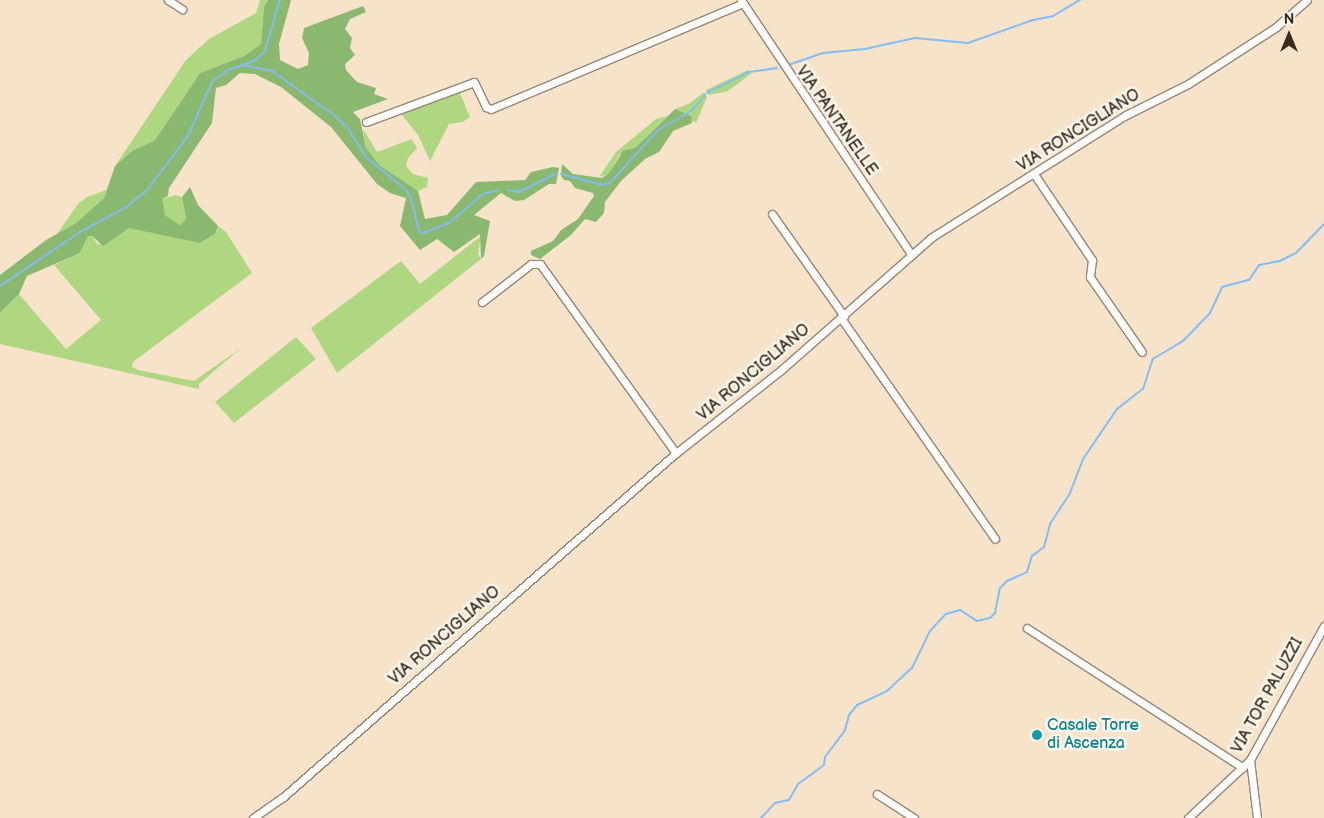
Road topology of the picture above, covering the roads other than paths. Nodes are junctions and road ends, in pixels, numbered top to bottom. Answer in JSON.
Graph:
{"nodes":[{"id":1,"x":168,"y":0,"type":"edge"},
{"id":2,"x":1307,"y":0,"type":"edge"},
{"id":3,"x":742,"y":2,"type":"edge"},
{"id":4,"x":182,"y":9,"type":"dead end"},
{"id":5,"x":366,"y":122,"type":"dead end"},
{"id":6,"x":1034,"y":174,"type":"junction"},
{"id":7,"x":772,"y":214,"type":"dead end"},
{"id":8,"x":912,"y":255,"type":"junction"},
{"id":9,"x":482,"y":302,"type":"dead end"},
{"id":10,"x":842,"y":316,"type":"junction"},
{"id":11,"x":1142,"y":352,"type":"dead end"},
{"id":12,"x":676,"y":453,"type":"junction"},
{"id":13,"x":995,"y":539,"type":"dead end"},
{"id":14,"x":1324,"y":626,"type":"edge"},
{"id":15,"x":1027,"y":628,"type":"dead end"},
{"id":16,"x":1250,"y":760,"type":"junction"},
{"id":17,"x":1243,"y":768,"type":"junction"},
{"id":18,"x":877,"y":794,"type":"dead end"},
{"id":19,"x":253,"y":818,"type":"edge"},
{"id":20,"x":914,"y":818,"type":"edge"},
{"id":21,"x":1188,"y":818,"type":"edge"},
{"id":22,"x":1257,"y":818,"type":"edge"}],
"edges":[{"from":1,"to":4,"type":"street"},
{"from":2,"to":6,"type":"street","name":"VIA RONCIGLIANO"},
{"from":3,"to":5,"type":"street"},
{"from":3,"to":8,"type":"street","name":"VIA PANTANELLE"},
{"from":6,"to":8,"type":"street","name":"VIA RONCIGLIANO"},
{"from":6,"to":11,"type":"street"},
{"from":7,"to":10,"type":"street"},
{"from":8,"to":10,"type":"street","name":"VIA RONCIGLIANO"},
{"from":9,"to":12,"type":"street"},
{"from":10,"to":12,"type":"street","name":"VIA RONCIGLIANO"},
{"from":10,"to":13,"type":"street"},
{"from":12,"to":19,"type":"street","name":"VIA RONCIGLIANO"},
{"from":14,"to":16,"type":"street","name":"VIA TOR PALUZZI"},
{"from":15,"to":17,"type":"street"},
{"from":16,"to":17,"type":"street","name":"VIA TOR PALUZZI"},
{"from":16,"to":22,"type":"street"},
{"from":17,"to":21,"type":"street","name":"VIA TOR PALUZZI"},
{"from":18,"to":20,"type":"street"}]}
